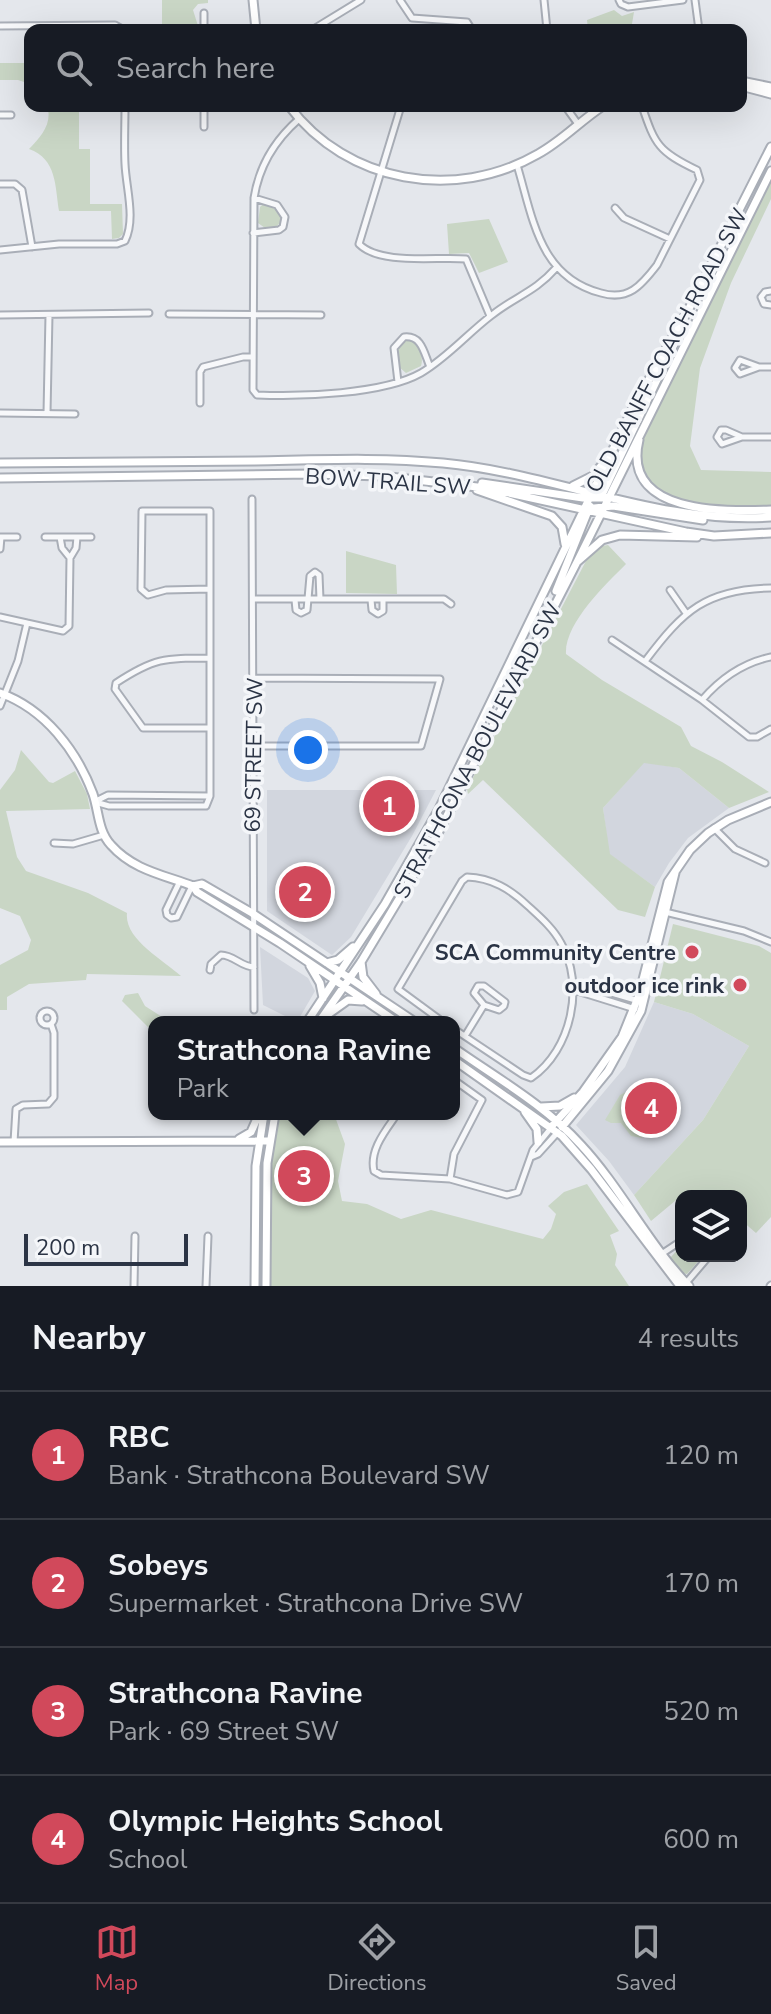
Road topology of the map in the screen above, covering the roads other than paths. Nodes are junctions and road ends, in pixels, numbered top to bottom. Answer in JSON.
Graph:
{"nodes":[{"id":1,"x":253,"y":0,"type":"edge"},
{"id":2,"x":361,"y":0,"type":"edge"},
{"id":3,"x":400,"y":0,"type":"edge"},
{"id":4,"x":544,"y":0,"type":"edge"},
{"id":5,"x":619,"y":0,"type":"edge"},
{"id":6,"x":683,"y":0,"type":"edge"},
{"id":7,"x":695,"y":0,"type":"edge"},
{"id":8,"x":204,"y":13,"type":"dead end"},
{"id":9,"x":204,"y":24,"type":"edge"},
{"id":10,"x":255,"y":24,"type":"edge"},
{"id":11,"x":322,"y":24,"type":"edge"},
{"id":12,"x":468,"y":24,"type":"edge"},
{"id":13,"x":546,"y":24,"type":"edge"},
{"id":14,"x":698,"y":24,"type":"edge"},
{"id":15,"x":0,"y":26,"type":"edge"},
{"id":16,"x":24,"y":26,"type":"edge"},
{"id":17,"x":747,"y":85,"type":"edge"},
{"id":18,"x":747,"y":86,"type":"edge"},
{"id":19,"x":771,"y":87,"type":"edge"},
{"id":20,"x":771,"y":94,"type":"edge"},
{"id":21,"x":125,"y":112,"type":"edge"},
{"id":22,"x":204,"y":112,"type":"edge"},
{"id":23,"x":294,"y":112,"type":"edge"},
{"id":24,"x":399,"y":112,"type":"edge"},
{"id":25,"x":569,"y":112,"type":"edge"},
{"id":26,"x":595,"y":112,"type":"edge"},
{"id":27,"x":644,"y":112,"type":"edge"},
{"id":28,"x":0,"y":115,"type":"edge"},
{"id":29,"x":11,"y":115,"type":"dead end"},
{"id":30,"x":299,"y":119,"type":"junction"},
{"id":31,"x":579,"y":125,"type":"junction"},
{"id":32,"x":204,"y":127,"type":"dead end"},
{"id":33,"x":771,"y":147,"type":"edge"},
{"id":34,"x":517,"y":165,"type":"junction"},
{"id":35,"x":771,"y":171,"type":"edge"},
{"id":36,"x":380,"y":172,"type":"junction"},
{"id":37,"x":0,"y":184,"type":"edge"},
{"id":38,"x":254,"y":198,"type":"junction"},
{"id":39,"x":615,"y":208,"type":"dead end"},
{"id":40,"x":253,"y":233,"type":"junction"},
{"id":41,"x":670,"y":239,"type":"junction"},
{"id":42,"x":32,"y":247,"type":"junction"},
{"id":43,"x":0,"y":250,"type":"edge"},
{"id":44,"x":556,"y":268,"type":"junction"},
{"id":45,"x":771,"y":291,"type":"edge"},
{"id":46,"x":692,"y":303,"type":"junction"},
{"id":47,"x":771,"y":305,"type":"edge"},
{"id":48,"x":149,"y":313,"type":"dead end"},
{"id":49,"x":169,"y":314,"type":"dead end"},
{"id":50,"x":0,"y":315,"type":"edge"},
{"id":51,"x":49,"y":315,"type":"junction"},
{"id":52,"x":321,"y":315,"type":"dead end"},
{"id":53,"x":253,"y":316,"type":"junction"},
{"id":54,"x":490,"y":316,"type":"junction"},
{"id":55,"x":253,"y":357,"type":"junction"},
{"id":56,"x":430,"y":367,"type":"junction"},
{"id":57,"x":759,"y":367,"type":"dead end"},
{"id":58,"x":771,"y":367,"type":"edge"},
{"id":59,"x":398,"y":382,"type":"junction"},
{"id":60,"x":200,"y":403,"type":"dead end"},
{"id":61,"x":0,"y":413,"type":"edge"},
{"id":62,"x":47,"y":413,"type":"junction"},
{"id":63,"x":75,"y":414,"type":"dead end"},
{"id":64,"x":642,"y":429,"type":"junction"},
{"id":65,"x":742,"y":437,"type":"dead end"},
{"id":66,"x":771,"y":437,"type":"edge"},
{"id":67,"x":608,"y":458,"type":"junction"},
{"id":68,"x":0,"y":463,"type":"edge"},
{"id":69,"x":0,"y":478,"type":"edge"},
{"id":70,"x":460,"y":484,"type":"junction"},
{"id":71,"x":567,"y":487,"type":"junction"},
{"id":72,"x":252,"y":499,"type":"dead end"},
{"id":73,"x":595,"y":503,"type":"junction"},
{"id":74,"x":771,"y":510,"type":"edge"},
{"id":75,"x":771,"y":517,"type":"edge"},
{"id":76,"x":771,"y":533,"type":"edge"},
{"id":77,"x":714,"y":536,"type":"junction"},
{"id":78,"x":1,"y":537,"type":"edge"},
{"id":79,"x":17,"y":537,"type":"dead end"},
{"id":80,"x":45,"y":537,"type":"dead end"},
{"id":81,"x":60,"y":537,"type":"junction"},
{"id":82,"x":77,"y":537,"type":"junction"},
{"id":83,"x":91,"y":537,"type":"dead end"},
{"id":84,"x":565,"y":545,"type":"junction"},
{"id":85,"x":0,"y":549,"type":"edge"},
{"id":86,"x":70,"y":558,"type":"junction"},
{"id":87,"x":577,"y":562,"type":"junction"},
{"id":88,"x":771,"y":588,"type":"edge"},
{"id":89,"x":210,"y":589,"type":"junction"},
{"id":90,"x":670,"y":590,"type":"dead end"},
{"id":91,"x":253,"y":599,"type":"junction"},
{"id":92,"x":295,"y":600,"type":"junction"},
{"id":93,"x":308,"y":600,"type":"junction"},
{"id":94,"x":320,"y":600,"type":"junction"},
{"id":95,"x":371,"y":600,"type":"junction"},
{"id":96,"x":383,"y":600,"type":"junction"},
{"id":97,"x":451,"y":604,"type":"dead end"},
{"id":98,"x":686,"y":613,"type":"junction"},
{"id":99,"x":0,"y":617,"type":"edge"},
{"id":100,"x":27,"y":623,"type":"junction"},
{"id":101,"x":543,"y":626,"type":"junction"},
{"id":102,"x":612,"y":640,"type":"dead end"},
{"id":103,"x":771,"y":657,"type":"edge"},
{"id":104,"x":209,"y":658,"type":"junction"},
{"id":105,"x":646,"y":660,"type":"junction"},
{"id":106,"x":254,"y":678,"type":"junction"},
{"id":107,"x":2,"y":694,"type":"edge"},
{"id":108,"x":702,"y":700,"type":"junction"},
{"id":109,"x":0,"y":706,"type":"edge"},
{"id":110,"x":209,"y":728,"type":"junction"},
{"id":111,"x":771,"y":729,"type":"edge"},
{"id":112,"x":255,"y":746,"type":"junction"},
{"id":113,"x":210,"y":796,"type":"junction"},
{"id":114,"x":95,"y":802,"type":"junction"},
{"id":115,"x":771,"y":802,"type":"edge"},
{"id":116,"x":714,"y":828,"type":"junction"},
{"id":117,"x":104,"y":835,"type":"junction"},
{"id":118,"x":54,"y":843,"type":"dead end"},
{"id":119,"x":765,"y":863,"type":"dead end"},
{"id":120,"x":180,"y":881,"type":"junction"},
{"id":121,"x":193,"y":886,"type":"junction"},
{"id":122,"x":663,"y":911,"type":"junction"},
{"id":123,"x":252,"y":913,"type":"junction"},
{"id":124,"x":255,"y":928,"type":"junction"},
{"id":125,"x":365,"y":934,"type":"junction"},
{"id":126,"x":771,"y":942,"type":"edge"},
{"id":127,"x":307,"y":961,"type":"junction"},
{"id":128,"x":361,"y":962,"type":"junction"},
{"id":129,"x":326,"y":963,"type":"junction"},
{"id":130,"x":254,"y":967,"type":"junction"},
{"id":131,"x":210,"y":970,"type":"dead end"},
{"id":132,"x":340,"y":972,"type":"junction"},
{"id":133,"x":335,"y":980,"type":"junction"},
{"id":134,"x":346,"y":982,"type":"junction"},
{"id":135,"x":574,"y":982,"type":"junction"},
{"id":136,"x":574,"y":990,"type":"junction"},
{"id":137,"x":323,"y":998,"type":"junction"},
{"id":138,"x":379,"y":999,"type":"junction"},
{"id":139,"x":366,"y":1002,"type":"junction"},
{"id":140,"x":484,"y":1005,"type":"junction"},
{"id":141,"x":639,"y":1006,"type":"junction"},
{"id":142,"x":254,"y":1010,"type":"dead end"},
{"id":143,"x":311,"y":1016,"type":"edge"},
{"id":144,"x":323,"y":1016,"type":"edge"},
{"id":145,"x":326,"y":1016,"type":"edge"},
{"id":146,"x":388,"y":1016,"type":"edge"},
{"id":147,"x":406,"y":1016,"type":"edge"},
{"id":148,"x":435,"y":1016,"type":"edge"},
{"id":149,"x":51,"y":1024,"type":"dead end"},
{"id":150,"x":460,"y":1033,"type":"edge"},
{"id":151,"x":465,"y":1036,"type":"junction"},
{"id":152,"x":460,"y":1052,"type":"edge"},
{"id":153,"x":460,"y":1064,"type":"edge"},
{"id":154,"x":460,"y":1084,"type":"edge"},
{"id":155,"x":583,"y":1092,"type":"junction"},
{"id":156,"x":506,"y":1095,"type":"junction"},
{"id":157,"x":538,"y":1107,"type":"junction"},
{"id":158,"x":258,"y":1120,"type":"edge"},
{"id":159,"x":261,"y":1120,"type":"edge"},
{"id":160,"x":274,"y":1120,"type":"edge"},
{"id":161,"x":393,"y":1120,"type":"edge"},
{"id":162,"x":557,"y":1127,"type":"junction"},
{"id":163,"x":231,"y":1141,"type":"junction"},
{"id":164,"x":259,"y":1141,"type":"junction"},
{"id":165,"x":269,"y":1141,"type":"junction"},
{"id":166,"x":0,"y":1142,"type":"edge"},
{"id":167,"x":14,"y":1142,"type":"junction"},
{"id":168,"x":538,"y":1142,"type":"junction"},
{"id":169,"x":530,"y":1158,"type":"junction"},
{"id":170,"x":450,"y":1179,"type":"junction"},
{"id":171,"x":135,"y":1236,"type":"dead end"},
{"id":172,"x":208,"y":1236,"type":"dead end"},
{"id":173,"x":675,"y":1245,"type":"edge"},
{"id":174,"x":663,"y":1253,"type":"junction"},
{"id":175,"x":704,"y":1262,"type":"edge"},
{"id":176,"x":684,"y":1285,"type":"edge"},
{"id":177,"x":134,"y":1286,"type":"edge"},
{"id":178,"x":206,"y":1286,"type":"edge"},
{"id":179,"x":255,"y":1286,"type":"edge"},
{"id":180,"x":266,"y":1286,"type":"edge"}],
"edges":[{"from":1,"to":10,"type":"main road"},
{"from":2,"to":11,"type":"street"},
{"from":3,"to":12,"type":"street"},
{"from":4,"to":13,"type":"street"},
{"from":5,"to":6,"type":"street"},
{"from":7,"to":14,"type":"street"},
{"from":8,"to":9,"type":"street"},
{"from":15,"to":16,"type":"street"},
{"from":17,"to":19,"type":"main road"},
{"from":18,"to":20,"type":"main road"},
{"from":21,"to":42,"type":"street"},
{"from":22,"to":32,"type":"street"},
{"from":23,"to":30,"type":"main road"},
{"from":24,"to":36,"type":"street"},
{"from":25,"to":31,"type":"street"},
{"from":26,"to":31,"type":"main road"},
{"from":27,"to":41,"type":"street"},
{"from":28,"to":29,"type":"street"},
{"from":30,"to":36,"type":"main road"},
{"from":30,"to":38,"type":"street"},
{"from":31,"to":34,"type":"main road"},
{"from":33,"to":46,"type":"main road","name":"OLD BANFF COACH ROAD SW"},
{"from":34,"to":36,"type":"main road"},
{"from":34,"to":44,"type":"street"},
{"from":35,"to":64,"type":"main road","name":"OLD BANFF COACH ROAD SW"},
{"from":36,"to":54,"type":"street"},
{"from":37,"to":42,"type":"street"},
{"from":38,"to":40,"type":"street"},
{"from":38,"to":40,"type":"street"},
{"from":39,"to":41,"type":"street"},
{"from":40,"to":53,"type":"street"},
{"from":41,"to":44,"type":"street"},
{"from":42,"to":43,"type":"street"},
{"from":44,"to":54,"type":"street"},
{"from":45,"to":47,"type":"street"},
{"from":46,"to":67,"type":"main road","name":"OLD BANFF COACH ROAD SW"},
{"from":46,"to":73,"type":"main road"},
{"from":48,"to":51,"type":"street"},
{"from":49,"to":53,"type":"street"},
{"from":50,"to":51,"type":"street"},
{"from":51,"to":62,"type":"street"},
{"from":52,"to":53,"type":"street"},
{"from":53,"to":55,"type":"street"},
{"from":54,"to":56,"type":"street"},
{"from":55,"to":59,"type":"street"},
{"from":55,"to":60,"type":"street"},
{"from":56,"to":59,"type":"street"},
{"from":56,"to":59,"type":"street"},
{"from":57,"to":58,"type":"street"},
{"from":61,"to":62,"type":"street"},
{"from":62,"to":63,"type":"street"},
{"from":64,"to":73,"type":"main road","name":"OLD BANFF COACH ROAD SW"},
{"from":64,"to":74,"type":"main road"},
{"from":65,"to":66,"type":"street"},
{"from":67,"to":71,"type":"main road"},
{"from":67,"to":73,"type":"main road","name":"OLD BANFF COACH ROAD SW"},
{"from":68,"to":71,"type":"main road","name":"BOW TRAIL SW"},
{"from":69,"to":70,"type":"main road","name":"BOW TRAIL SW"},
{"from":70,"to":73,"type":"main road"},
{"from":70,"to":84,"type":"main road"},
{"from":71,"to":73,"type":"main road","name":"BOW TRAIL SW"},
{"from":72,"to":91,"type":"street","name":"69 STREET SW"},
{"from":73,"to":75,"type":"main road"},
{"from":73,"to":77,"type":"main road","name":"BOW TRAIL SW"},
{"from":73,"to":84,"type":"main road","name":"STRATHCONA BOULEVARD SW"},
{"from":73,"to":87,"type":"main road","name":"STRATHCONA BOULEVARD SW"},
{"from":73,"to":101,"type":"main road"},
{"from":76,"to":77,"type":"main road","name":"BOW TRAIL SW"},
{"from":77,"to":87,"type":"main road"},
{"from":78,"to":79,"type":"street"},
{"from":78,"to":85,"type":"street"},
{"from":80,"to":81,"type":"street"},
{"from":81,"to":82,"type":"street"},
{"from":81,"to":86,"type":"street"},
{"from":82,"to":83,"type":"street"},
{"from":82,"to":86,"type":"street"},
{"from":84,"to":125,"type":"main road","name":"STRATHCONA BOULEVARD SW"},
{"from":86,"to":100,"type":"street"},
{"from":87,"to":101,"type":"main road","name":"STRATHCONA BOULEVARD SW"},
{"from":88,"to":98,"type":"street"},
{"from":89,"to":89,"type":"street"},
{"from":89,"to":104,"type":"street"},
{"from":90,"to":98,"type":"street"},
{"from":91,"to":92,"type":"street"},
{"from":91,"to":106,"type":"street","name":"69 STREET SW"},
{"from":92,"to":93,"type":"street"},
{"from":92,"to":93,"type":"street"},
{"from":93,"to":94,"type":"street"},
{"from":93,"to":94,"type":"street"},
{"from":94,"to":95,"type":"street"},
{"from":95,"to":96,"type":"street"},
{"from":95,"to":96,"type":"street"},
{"from":96,"to":97,"type":"street"},
{"from":98,"to":105,"type":"street"},
{"from":99,"to":100,"type":"street"},
{"from":100,"to":107,"type":"street"},
{"from":101,"to":128,"type":"main road","name":"STRATHCONA BOULEVARD SW"},
{"from":102,"to":105,"type":"street"},
{"from":103,"to":108,"type":"street"},
{"from":104,"to":110,"type":"street"},
{"from":104,"to":110,"type":"street"},
{"from":105,"to":108,"type":"street"},
{"from":106,"to":112,"type":"street","name":"69 STREET SW"},
{"from":106,"to":112,"type":"street"},
{"from":107,"to":109,"type":"street"},
{"from":107,"to":114,"type":"main road"},
{"from":108,"to":111,"type":"street"},
{"from":110,"to":113,"type":"street"},
{"from":112,"to":123,"type":"street","name":"69 STREET SW"},
{"from":113,"to":114,"type":"street"},
{"from":113,"to":114,"type":"street"},
{"from":114,"to":117,"type":"main road"},
{"from":115,"to":116,"type":"main road"},
{"from":116,"to":119,"type":"street"},
{"from":116,"to":122,"type":"main road"},
{"from":117,"to":118,"type":"street"},
{"from":117,"to":120,"type":"main road"},
{"from":120,"to":121,"type":"main road"},
{"from":120,"to":121,"type":"street"},
{"from":121,"to":123,"type":"main road"},
{"from":121,"to":124,"type":"main road"},
{"from":122,"to":126,"type":"street"},
{"from":122,"to":141,"type":"main road"},
{"from":123,"to":124,"type":"street","name":"69 STREET SW"},
{"from":123,"to":129,"type":"main road"},
{"from":124,"to":127,"type":"main road"},
{"from":124,"to":130,"type":"street","name":"69 STREET SW"},
{"from":125,"to":129,"type":"main road"},
{"from":125,"to":132,"type":"main road","name":"STRATHCONA BOULEVARD SW"},
{"from":127,"to":133,"type":"main road"},
{"from":127,"to":137,"type":"main road"},
{"from":128,"to":134,"type":"main road","name":"STRATHCONA BOULEVARD SW"},
{"from":128,"to":138,"type":"main road"},
{"from":129,"to":132,"type":"main road"},
{"from":130,"to":131,"type":"street"},
{"from":130,"to":142,"type":"street","name":"69 STREET SW"},
{"from":132,"to":133,"type":"main road","name":"STRATHCONA BOULEVARD SW"},
{"from":132,"to":134,"type":"main road"},
{"from":133,"to":134,"type":"main road"},
{"from":133,"to":137,"type":"main road","name":"STRATHCONA BOULEVARD SW"},
{"from":134,"to":138,"type":"main road"},
{"from":134,"to":139,"type":"main road"},
{"from":134,"to":144,"type":"main road","name":"STRATHCONA BOULEVARD SW"},
{"from":135,"to":136,"type":"street"},
{"from":135,"to":141,"type":"street"},
{"from":135,"to":148,"type":"street"},
{"from":136,"to":141,"type":"street"},
{"from":136,"to":151,"type":"street"},
{"from":137,"to":143,"type":"main road","name":"STRATHCONA BOULEVARD SW"},
{"from":138,"to":147,"type":"main road"},
{"from":139,"to":145,"type":"main road"},
{"from":139,"to":146,"type":"main road"},
{"from":140,"to":140,"type":"street"},
{"from":140,"to":151,"type":"street"},
{"from":141,"to":155,"type":"main road"},
{"from":141,"to":162,"type":"main road"},
{"from":149,"to":167,"type":"street"},
{"from":150,"to":151,"type":"street"},
{"from":152,"to":157,"type":"main road"},
{"from":153,"to":156,"type":"main road"},
{"from":154,"to":170,"type":"street"},
{"from":155,"to":157,"type":"main road"},
{"from":155,"to":162,"type":"main road"},
{"from":156,"to":162,"type":"main road"},
{"from":156,"to":168,"type":"main road"},
{"from":157,"to":162,"type":"main road"},
{"from":158,"to":163,"type":"main road"},
{"from":159,"to":164,"type":"main road"},
{"from":160,"to":165,"type":"main road"},
{"from":161,"to":170,"type":"street"},
{"from":162,"to":168,"type":"street"},
{"from":162,"to":169,"type":"street"},
{"from":162,"to":174,"type":"main road"},
{"from":162,"to":176,"type":"main road"},
{"from":163,"to":164,"type":"main road"},
{"from":163,"to":167,"type":"main road"},
{"from":164,"to":165,"type":"main road"},
{"from":164,"to":179,"type":"main road"},
{"from":165,"to":180,"type":"main road"},
{"from":166,"to":167,"type":"main road"},
{"from":168,"to":169,"type":"street"},
{"from":169,"to":170,"type":"street"},
{"from":171,"to":177,"type":"street"},
{"from":172,"to":178,"type":"street"},
{"from":173,"to":174,"type":"street"},
{"from":174,"to":176,"type":"main road"},
{"from":175,"to":176,"type":"street"}]}
